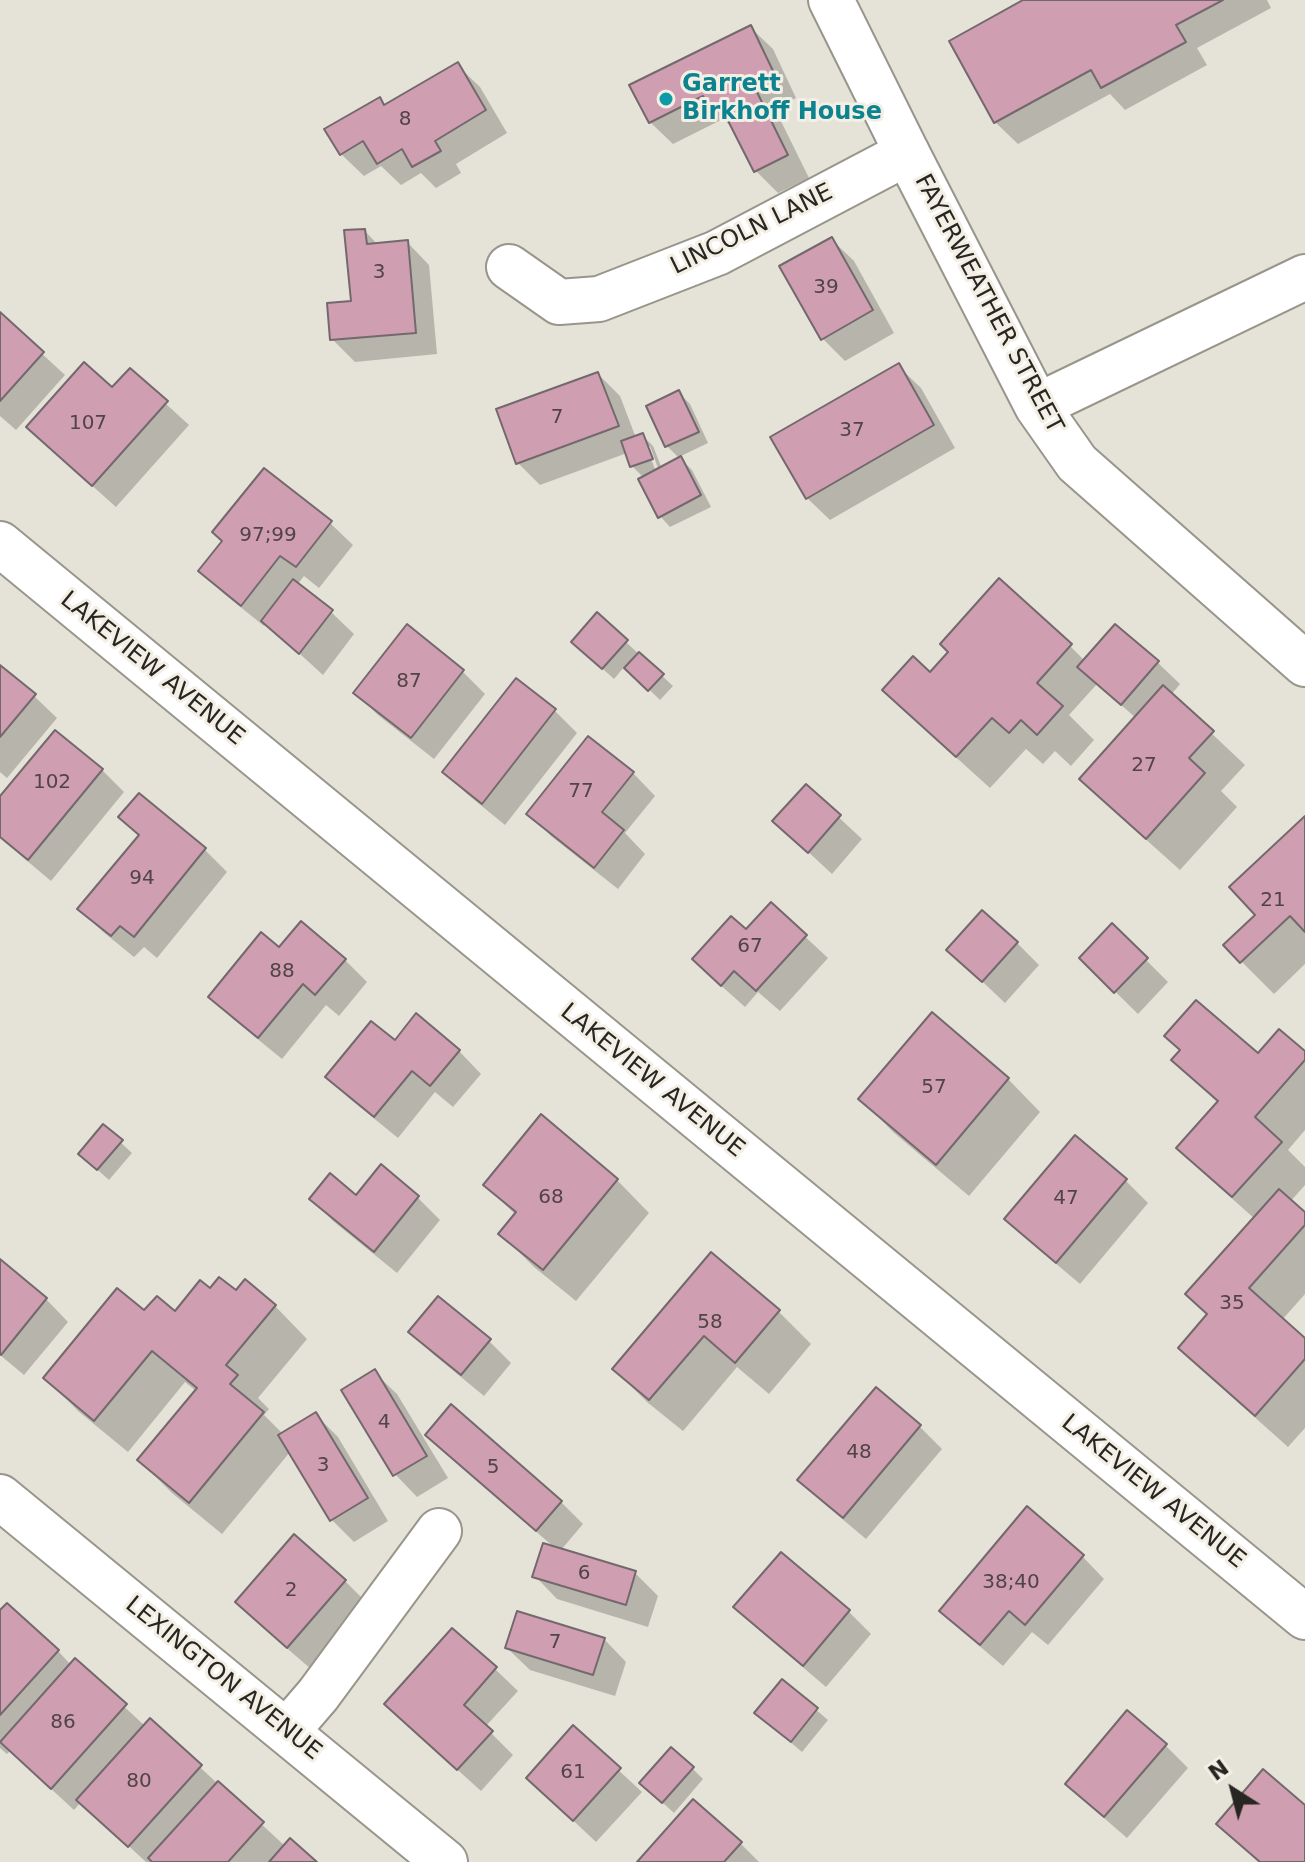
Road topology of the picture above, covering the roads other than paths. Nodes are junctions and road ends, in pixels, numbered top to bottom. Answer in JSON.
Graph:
{"nodes":[{"id":1,"x":831,"y":0,"type":"edge"},
{"id":2,"x":907,"y":153,"type":"junction"},
{"id":3,"x":509,"y":267,"type":"dead end"},
{"id":4,"x":1305,"y":277,"type":"edge"},
{"id":5,"x":1037,"y":406,"type":"junction"},
{"id":6,"x":0,"y":544,"type":"edge"},
{"id":7,"x":1305,"y":664,"type":"edge"},
{"id":8,"x":0,"y":1497,"type":"edge"},
{"id":9,"x":439,"y":1531,"type":"dead end"},
{"id":10,"x":1305,"y":1617,"type":"edge"},
{"id":11,"x":287,"y":1731,"type":"junction"},
{"id":12,"x":445,"y":1862,"type":"edge"}],
"edges":[{"from":1,"to":2,"type":"street","name":"FAYERWEATHER STREET"},
{"from":2,"to":3,"type":"street","name":"LINCOLN LANE"},
{"from":2,"to":5,"type":"street","name":"FAYERWEATHER STREET"},
{"from":4,"to":5,"type":"street"},
{"from":5,"to":7,"type":"street","name":"FAYERWEATHER STREET"},
{"from":6,"to":10,"type":"street","name":"LAKEVIEW AVENUE"},
{"from":8,"to":11,"type":"street","name":"LEXINGTON AVENUE"},
{"from":9,"to":11,"type":"street"},
{"from":11,"to":12,"type":"street","name":"LEXINGTON AVENUE"}]}
